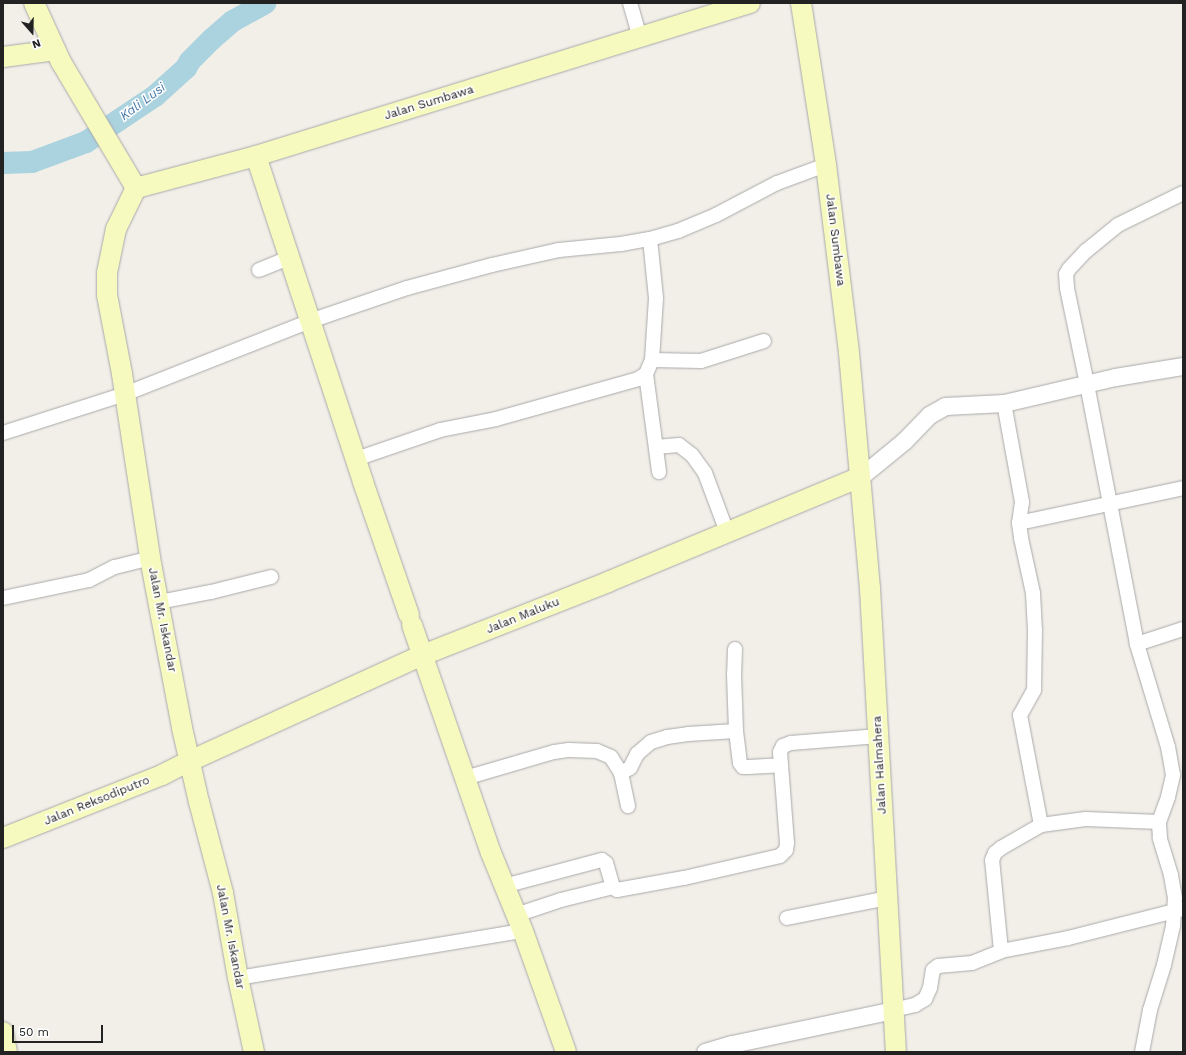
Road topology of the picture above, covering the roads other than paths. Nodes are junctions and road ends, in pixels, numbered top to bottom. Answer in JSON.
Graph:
{"nodes":[{"id":1,"x":34,"y":3,"type":"edge"},
{"id":2,"x":630,"y":3,"type":"edge"},
{"id":3,"x":750,"y":3,"type":"edge"},
{"id":4,"x":802,"y":4,"type":"edge"},
{"id":5,"x":720,"y":8,"type":"edge"},
{"id":6,"x":640,"y":38,"type":"junction"},
{"id":7,"x":59,"y":56,"type":"junction"},
{"id":8,"x":3,"y":57,"type":"edge"},
{"id":9,"x":256,"y":156,"type":"junction"},
{"id":10,"x":826,"y":165,"type":"junction"},
{"id":11,"x":136,"y":188,"type":"junction"},
{"id":12,"x":1183,"y":193,"type":"edge"},
{"id":13,"x":650,"y":240,"type":"junction"},
{"id":14,"x":291,"y":258,"type":"junction"},
{"id":15,"x":259,"y":270,"type":"dead end"},
{"id":16,"x":310,"y":321,"type":"junction"},
{"id":17,"x":764,"y":341,"type":"dead end"},
{"id":18,"x":652,"y":360,"type":"junction"},
{"id":19,"x":1183,"y":366,"type":"edge"},
{"id":20,"x":646,"y":374,"type":"junction"},
{"id":21,"x":1087,"y":384,"type":"junction"},
{"id":22,"x":125,"y":394,"type":"junction"},
{"id":23,"x":1004,"y":403,"type":"junction"},
{"id":24,"x":3,"y":433,"type":"edge"},
{"id":25,"x":656,"y":447,"type":"junction"},
{"id":26,"x":356,"y":460,"type":"junction"},
{"id":27,"x":659,"y":472,"type":"dead end"},
{"id":28,"x":860,"y":477,"type":"junction"},
{"id":29,"x":1183,"y":488,"type":"edge"},
{"id":30,"x":1110,"y":505,"type":"junction"},
{"id":31,"x":1019,"y":523,"type":"junction"},
{"id":32,"x":727,"y":532,"type":"junction"},
{"id":33,"x":150,"y":558,"type":"junction"},
{"id":34,"x":271,"y":577,"type":"dead end"},
{"id":35,"x":3,"y":598,"type":"edge"},
{"id":36,"x":159,"y":602,"type":"junction"},
{"id":37,"x":1183,"y":628,"type":"edge"},
{"id":38,"x":1137,"y":644,"type":"junction"},
{"id":39,"x":735,"y":648,"type":"dead end"},
{"id":40,"x":423,"y":655,"type":"junction"},
{"id":41,"x":736,"y":731,"type":"junction"},
{"id":42,"x":879,"y":736,"type":"junction"},
{"id":43,"x":190,"y":761,"type":"junction"},
{"id":44,"x":781,"y":765,"type":"junction"},
{"id":45,"x":621,"y":773,"type":"junction"},
{"id":46,"x":1178,"y":773,"type":"edge"},
{"id":47,"x":465,"y":778,"type":"junction"},
{"id":48,"x":628,"y":806,"type":"dead end"},
{"id":49,"x":1159,"y":822,"type":"junction"},
{"id":50,"x":1041,"y":824,"type":"junction"},
{"id":51,"x":3,"y":838,"type":"edge"},
{"id":52,"x":504,"y":886,"type":"junction"},
{"id":53,"x":613,"y":887,"type":"junction"},
{"id":54,"x":887,"y":898,"type":"junction"},
{"id":55,"x":1178,"y":910,"type":"edge"},
{"id":56,"x":788,"y":918,"type":"dead end"},
{"id":57,"x":519,"y":923,"type":"junction"},
{"id":58,"x":1001,"y":951,"type":"junction"},
{"id":59,"x":238,"y":978,"type":"junction"},
{"id":60,"x":893,"y":1010,"type":"junction"},
{"id":61,"x":3,"y":1032,"type":"edge"},
{"id":62,"x":7,"y":1052,"type":"edge"},
{"id":63,"x":254,"y":1052,"type":"edge"},
{"id":64,"x":566,"y":1052,"type":"edge"},
{"id":65,"x":705,"y":1052,"type":"edge"},
{"id":66,"x":896,"y":1052,"type":"edge"},
{"id":67,"x":1142,"y":1052,"type":"edge"}],
"edges":[{"from":1,"to":7,"type":"main road"},
{"from":2,"to":6,"type":"street"},
{"from":3,"to":5,"type":"main road","name":"Jalan Sumbawa"},
{"from":4,"to":10,"type":"main road","name":"Jalan Sumbawa"},
{"from":5,"to":6,"type":"main road","name":"Jalan Sumbawa"},
{"from":6,"to":9,"type":"main road","name":"Jalan Sumbawa"},
{"from":7,"to":8,"type":"main road"},
{"from":7,"to":11,"type":"main road"},
{"from":9,"to":11,"type":"main road","name":"Jalan Sumbawa"},
{"from":9,"to":14,"type":"main road"},
{"from":10,"to":13,"type":"street"},
{"from":10,"to":28,"type":"main road","name":"Jalan Sumbawa"},
{"from":11,"to":22,"type":"main road","name":"Jalan Mr. Iskandar"},
{"from":12,"to":21,"type":"street"},
{"from":13,"to":16,"type":"street"},
{"from":13,"to":18,"type":"street"},
{"from":14,"to":15,"type":"street"},
{"from":14,"to":16,"type":"main road"},
{"from":16,"to":22,"type":"street"},
{"from":16,"to":26,"type":"main road"},
{"from":17,"to":18,"type":"street"},
{"from":18,"to":20,"type":"street"},
{"from":19,"to":21,"type":"street"},
{"from":20,"to":25,"type":"street"},
{"from":20,"to":26,"type":"street"},
{"from":21,"to":23,"type":"street"},
{"from":21,"to":30,"type":"street"},
{"from":22,"to":24,"type":"street"},
{"from":22,"to":33,"type":"main road","name":"Jalan Mr. Iskandar"},
{"from":23,"to":28,"type":"street"},
{"from":23,"to":31,"type":"street"},
{"from":25,"to":27,"type":"street"},
{"from":25,"to":32,"type":"street"},
{"from":26,"to":40,"type":"main road"},
{"from":28,"to":32,"type":"main road","name":"Jalan Maluku"},
{"from":28,"to":42,"type":"main road","name":"Jalan Halmahera"},
{"from":29,"to":30,"type":"street"},
{"from":30,"to":31,"type":"street"},
{"from":30,"to":38,"type":"street"},
{"from":31,"to":50,"type":"street"},
{"from":32,"to":40,"type":"main road","name":"Jalan Maluku"},
{"from":33,"to":35,"type":"street"},
{"from":33,"to":36,"type":"main road","name":"Jalan Mr. Iskandar"},
{"from":34,"to":36,"type":"street"},
{"from":36,"to":43,"type":"main road","name":"Jalan Mr. Iskandar"},
{"from":37,"to":38,"type":"street"},
{"from":38,"to":46,"type":"street"},
{"from":39,"to":41,"type":"street"},
{"from":40,"to":43,"type":"main road","name":"Jalan Maluku"},
{"from":40,"to":47,"type":"main road"},
{"from":41,"to":44,"type":"street"},
{"from":41,"to":45,"type":"street"},
{"from":42,"to":44,"type":"street"},
{"from":42,"to":54,"type":"main road","name":"Jalan Halmahera"},
{"from":43,"to":51,"type":"main road","name":"Jalan Reksodiputro"},
{"from":43,"to":59,"type":"main road","name":"Jalan Mr. Iskandar"},
{"from":44,"to":53,"type":"street"},
{"from":45,"to":47,"type":"street"},
{"from":45,"to":48,"type":"street"},
{"from":46,"to":49,"type":"street"},
{"from":47,"to":52,"type":"main road"},
{"from":49,"to":50,"type":"street"},
{"from":49,"to":55,"type":"street"},
{"from":50,"to":58,"type":"street"},
{"from":52,"to":53,"type":"street"},
{"from":52,"to":57,"type":"main road"},
{"from":53,"to":57,"type":"street"},
{"from":54,"to":56,"type":"street"},
{"from":54,"to":60,"type":"main road","name":"Jalan Halmahera"},
{"from":55,"to":58,"type":"street"},
{"from":55,"to":67,"type":"street"},
{"from":57,"to":59,"type":"street"},
{"from":57,"to":64,"type":"main road"},
{"from":58,"to":60,"type":"street"},
{"from":59,"to":63,"type":"main road","name":"Jalan Mr. Iskandar"},
{"from":60,"to":65,"type":"street"},
{"from":60,"to":66,"type":"main road","name":"Jalan Halmahera"},
{"from":61,"to":62,"type":"main road"}]}
